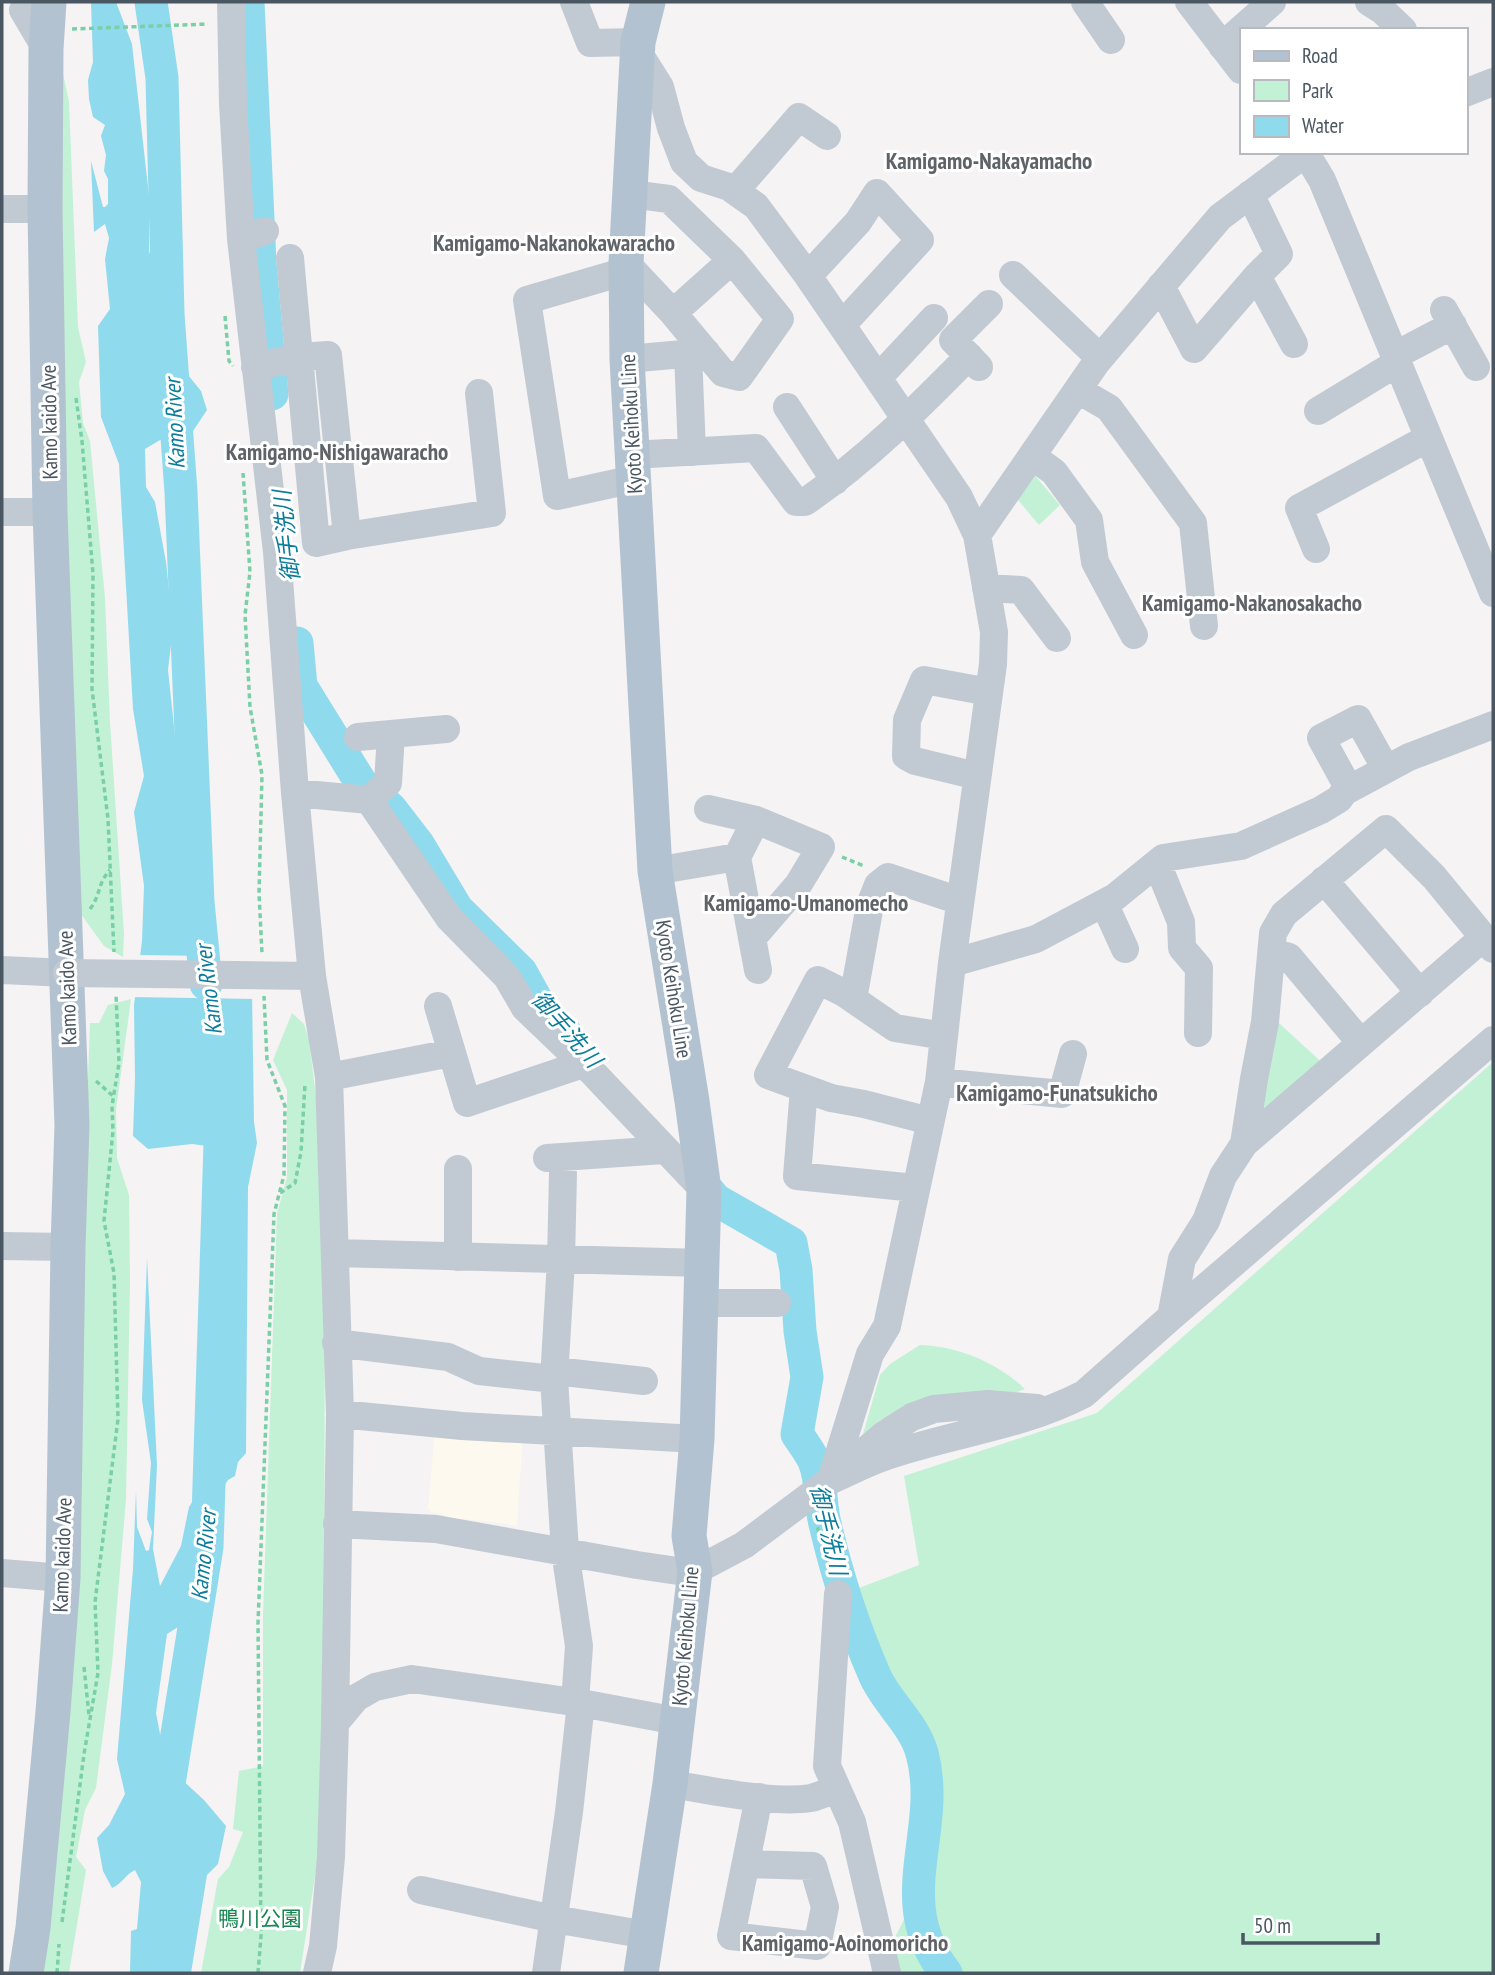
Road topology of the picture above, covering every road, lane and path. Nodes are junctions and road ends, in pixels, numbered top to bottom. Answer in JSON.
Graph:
{"nodes":[{"id":1,"x":574,"y":2,"type":"edge"},
{"id":2,"x":648,"y":2,"type":"edge"},
{"id":3,"x":1086,"y":2,"type":"edge"},
{"id":4,"x":1189,"y":2,"type":"edge"},
{"id":5,"x":1272,"y":2,"type":"edge"},
{"id":6,"x":1369,"y":2,"type":"edge"},
{"id":7,"x":231,"y":12,"type":"edge"},
{"id":8,"x":42,"y":16,"type":"edge"},
{"id":9,"x":1242,"y":28,"type":"edge"},
{"id":10,"x":1400,"y":28,"type":"edge"},
{"id":11,"x":1240,"y":30,"type":"edge"},
{"id":12,"x":1111,"y":40,"type":"dead end"},
{"id":13,"x":1222,"y":46,"type":"junction"},
{"id":14,"x":638,"y":47,"type":"junction"},
{"id":15,"x":1240,"y":69,"type":"edge"},
{"id":16,"x":1493,"y":82,"type":"edge"},
{"id":17,"x":1467,"y":92,"type":"edge"},
{"id":18,"x":827,"y":136,"type":"dead end"},
{"id":19,"x":1305,"y":154,"type":"edge"},
{"id":20,"x":1307,"y":154,"type":"edge"},
{"id":21,"x":735,"y":191,"type":"junction"},
{"id":22,"x":630,"y":194,"type":"junction"},
{"id":23,"x":1250,"y":194,"type":"junction"},
{"id":24,"x":2,"y":209,"type":"edge"},
{"id":25,"x":45,"y":209,"type":"junction"},
{"id":26,"x":290,"y":258,"type":"dead end"},
{"id":27,"x":732,"y":260,"type":"junction"},
{"id":28,"x":626,"y":267,"type":"junction"},
{"id":29,"x":1013,"y":275,"type":"dead end"},
{"id":30,"x":808,"y":276,"type":"junction"},
{"id":31,"x":1257,"y":276,"type":"junction"},
{"id":32,"x":1161,"y":286,"type":"junction"},
{"id":33,"x":989,"y":304,"type":"dead end"},
{"id":34,"x":225,"y":311,"type":"dead end"},
{"id":35,"x":673,"y":313,"type":"junction"},
{"id":36,"x":934,"y":318,"type":"dead end"},
{"id":37,"x":842,"y":326,"type":"junction"},
{"id":38,"x":1294,"y":344,"type":"dead end"},
{"id":39,"x":697,"y":353,"type":"junction"},
{"id":40,"x":1100,"y":358,"type":"junction"},
{"id":41,"x":626,"y":359,"type":"junction"},
{"id":42,"x":1396,"y":360,"type":"junction"},
{"id":43,"x":268,"y":364,"type":"junction"},
{"id":44,"x":1476,"y":367,"type":"dead end"},
{"id":45,"x":878,"y":378,"type":"junction"},
{"id":46,"x":1078,"y":390,"type":"junction"},
{"id":47,"x":479,"y":393,"type":"dead end"},
{"id":48,"x":787,"y":407,"type":"dead end"},
{"id":49,"x":1318,"y":411,"type":"dead end"},
{"id":50,"x":907,"y":420,"type":"junction"},
{"id":51,"x":1428,"y":438,"type":"junction"},
{"id":52,"x":692,"y":452,"type":"junction"},
{"id":53,"x":1032,"y":456,"type":"junction"},
{"id":54,"x":242,"y":464,"type":"dead end"},
{"id":55,"x":633,"y":467,"type":"junction"},
{"id":56,"x":835,"y":481,"type":"junction"},
{"id":57,"x":2,"y":512,"type":"edge"},
{"id":58,"x":50,"y":512,"type":"junction"},
{"id":59,"x":347,"y":536,"type":"junction"},
{"id":60,"x":977,"y":536,"type":"junction"},
{"id":61,"x":297,"y":547,"type":"junction"},
{"id":62,"x":1316,"y":549,"type":"dead end"},
{"id":63,"x":1490,"y":578,"type":"edge"},
{"id":64,"x":986,"y":588,"type":"junction"},
{"id":65,"x":1204,"y":626,"type":"dead end"},
{"id":66,"x":1134,"y":635,"type":"dead end"},
{"id":67,"x":1057,"y":638,"type":"dead end"},
{"id":68,"x":989,"y":692,"type":"junction"},
{"id":69,"x":1493,"y":725,"type":"edge"},
{"id":70,"x":446,"y":729,"type":"dead end"},
{"id":71,"x":390,"y":734,"type":"junction"},
{"id":72,"x":358,"y":737,"type":"dead end"},
{"id":73,"x":1386,"y":769,"type":"junction"},
{"id":74,"x":977,"y":776,"type":"junction"},
{"id":75,"x":1349,"y":789,"type":"junction"},
{"id":76,"x":378,"y":791,"type":"junction"},
{"id":77,"x":295,"y":793,"type":"junction"},
{"id":78,"x":708,"y":809,"type":"dead end"},
{"id":79,"x":756,"y":820,"type":"junction"},
{"id":80,"x":821,"y":847,"type":"junction"},
{"id":81,"x":737,"y":858,"type":"junction"},
{"id":82,"x":1170,"y":859,"type":"junction"},
{"id":83,"x":111,"y":869,"type":"dead end"},
{"id":84,"x":655,"y":871,"type":"junction"},
{"id":85,"x":888,"y":877,"type":"junction"},
{"id":86,"x":1324,"y":880,"type":"junction"},
{"id":87,"x":97,"y":901,"type":"dead end"},
{"id":88,"x":960,"y":901,"type":"junction"},
{"id":89,"x":1104,"y":904,"type":"junction"},
{"id":90,"x":754,"y":936,"type":"junction"},
{"id":91,"x":1489,"y":943,"type":"edge"},
{"id":92,"x":1125,"y":950,"type":"dead end"},
{"id":93,"x":1272,"y":952,"type":"junction"},
{"id":94,"x":262,"y":962,"type":"dead end"},
{"id":95,"x":952,"y":963,"type":"junction"},
{"id":96,"x":2,"y":970,"type":"edge"},
{"id":97,"x":758,"y":970,"type":"dead end"},
{"id":98,"x":67,"y":973,"type":"junction"},
{"id":99,"x":312,"y":976,"type":"junction"},
{"id":100,"x":264,"y":990,"type":"dead end"},
{"id":101,"x":1420,"y":993,"type":"junction"},
{"id":102,"x":853,"y":999,"type":"junction"},
{"id":103,"x":438,"y":1006,"type":"dead end"},
{"id":104,"x":1198,"y":1033,"type":"dead end"},
{"id":105,"x":944,"y":1036,"type":"junction"},
{"id":106,"x":1493,"y":1040,"type":"edge"},
{"id":107,"x":1361,"y":1042,"type":"junction"},
{"id":108,"x":451,"y":1053,"type":"junction"},
{"id":109,"x":1073,"y":1054,"type":"dead end"},
{"id":110,"x":583,"y":1064,"type":"junction"},
{"id":111,"x":317,"y":1080,"type":"junction"},
{"id":112,"x":939,"y":1082,"type":"junction"},
{"id":113,"x":804,"y":1088,"type":"junction"},
{"id":114,"x":930,"y":1121,"type":"junction"},
{"id":115,"x":1244,"y":1144,"type":"junction"},
{"id":116,"x":664,"y":1150,"type":"junction"},
{"id":117,"x":458,"y":1169,"type":"dead end"},
{"id":118,"x":915,"y":1188,"type":"junction"},
{"id":119,"x":704,"y":1190,"type":"junction"},
{"id":120,"x":279,"y":1194,"type":"junction"},
{"id":121,"x":2,"y":1246,"type":"edge"},
{"id":122,"x":68,"y":1247,"type":"junction"},
{"id":123,"x":336,"y":1254,"type":"junction"},
{"id":124,"x":458,"y":1257,"type":"junction"},
{"id":125,"x":561,"y":1261,"type":"junction"},
{"id":126,"x":703,"y":1263,"type":"junction"},
{"id":127,"x":777,"y":1303,"type":"dead end"},
{"id":128,"x":702,"y":1304,"type":"junction"},
{"id":129,"x":1171,"y":1317,"type":"junction"},
{"id":130,"x":337,"y":1343,"type":"junction"},
{"id":131,"x":555,"y":1375,"type":"junction"},
{"id":132,"x":644,"y":1381,"type":"dead end"},
{"id":133,"x":340,"y":1414,"type":"junction"},
{"id":134,"x":557,"y":1430,"type":"junction"},
{"id":135,"x":696,"y":1439,"type":"junction"},
{"id":136,"x":831,"y":1480,"type":"junction"},
{"id":137,"x":337,"y":1524,"type":"junction"},
{"id":138,"x":822,"y":1545,"type":"dead end"},
{"id":139,"x":565,"y":1551,"type":"junction"},
{"id":140,"x":695,"y":1571,"type":"junction"},
{"id":141,"x":2,"y":1573,"type":"edge"},
{"id":142,"x":62,"y":1578,"type":"junction"},
{"id":143,"x":838,"y":1594,"type":"joint"},
{"id":144,"x":578,"y":1703,"type":"junction"},
{"id":145,"x":677,"y":1721,"type":"junction"},
{"id":146,"x":335,"y":1723,"type":"junction"},
{"id":147,"x":670,"y":1784,"type":"junction"},
{"id":148,"x":836,"y":1789,"type":"junction"},
{"id":149,"x":759,"y":1797,"type":"junction"},
{"id":150,"x":746,"y":1864,"type":"dead end"},
{"id":151,"x":421,"y":1890,"type":"dead end"},
{"id":152,"x":554,"y":1919,"type":"junction"},
{"id":153,"x":647,"y":1935,"type":"junction"},
{"id":154,"x":26,"y":1973,"type":"edge"},
{"id":155,"x":258,"y":1973,"type":"edge"},
{"id":156,"x":317,"y":1973,"type":"edge"},
{"id":157,"x":546,"y":1973,"type":"edge"},
{"id":158,"x":641,"y":1973,"type":"edge"},
{"id":159,"x":887,"y":1973,"type":"edge"}],
"edges":[{"from":1,"to":14,"type":"street"},
{"from":2,"to":14,"type":"main road","name":"Kyoto Keihoku Line"},
{"from":3,"to":12,"type":"street"},
{"from":4,"to":13,"type":"street"},
{"from":5,"to":9,"type":"street"},
{"from":6,"to":10,"type":"street"},
{"from":7,"to":8,"type":"path"},
{"from":7,"to":43,"type":"street"},
{"from":8,"to":25,"type":"main road","name":"Kamo kaido Ave"},
{"from":11,"to":13,"type":"street"},
{"from":13,"to":15,"type":"street"},
{"from":14,"to":21,"type":"street"},
{"from":14,"to":22,"type":"main road","name":"Kyoto Keihoku Line"},
{"from":16,"to":17,"type":"street"},
{"from":18,"to":21,"type":"street"},
{"from":19,"to":23,"type":"street"},
{"from":20,"to":42,"type":"street"},
{"from":21,"to":30,"type":"street"},
{"from":22,"to":27,"type":"street"},
{"from":22,"to":28,"type":"main road","name":"Kyoto Keihoku Line"},
{"from":23,"to":31,"type":"street"},
{"from":23,"to":32,"type":"street"},
{"from":24,"to":25,"type":"street"},
{"from":25,"to":58,"type":"main road","name":"Kamo kaido Ave"},
{"from":26,"to":43,"type":"street"},
{"from":27,"to":35,"type":"street"},
{"from":27,"to":39,"type":"street"},
{"from":28,"to":35,"type":"street"},
{"from":28,"to":41,"type":"main road","name":"Kyoto Keihoku Line"},
{"from":28,"to":55,"type":"street"},
{"from":29,"to":40,"type":"street"},
{"from":30,"to":37,"type":"street"},
{"from":30,"to":37,"type":"street"},
{"from":31,"to":32,"type":"street"},
{"from":31,"to":38,"type":"street"},
{"from":32,"to":40,"type":"street"},
{"from":33,"to":50,"type":"street"},
{"from":34,"to":43,"type":"path"},
{"from":35,"to":39,"type":"street"},
{"from":36,"to":45,"type":"street"},
{"from":37,"to":45,"type":"street"},
{"from":39,"to":41,"type":"street"},
{"from":39,"to":52,"type":"street"},
{"from":40,"to":46,"type":"street"},
{"from":41,"to":55,"type":"main road","name":"Kyoto Keihoku Line"},
{"from":42,"to":44,"type":"street"},
{"from":42,"to":49,"type":"street"},
{"from":42,"to":51,"type":"street"},
{"from":43,"to":59,"type":"street"},
{"from":43,"to":61,"type":"street"},
{"from":43,"to":61,"type":"street"},
{"from":45,"to":50,"type":"street"},
{"from":46,"to":53,"type":"street"},
{"from":46,"to":65,"type":"street"},
{"from":47,"to":59,"type":"street"},
{"from":48,"to":56,"type":"street"},
{"from":50,"to":56,"type":"street"},
{"from":50,"to":60,"type":"street"},
{"from":51,"to":62,"type":"street"},
{"from":51,"to":63,"type":"street"},
{"from":52,"to":55,"type":"street"},
{"from":52,"to":56,"type":"street"},
{"from":53,"to":60,"type":"street"},
{"from":53,"to":66,"type":"street"},
{"from":54,"to":94,"type":"path"},
{"from":55,"to":84,"type":"main road","name":"Kyoto Keihoku Line"},
{"from":57,"to":58,"type":"street"},
{"from":58,"to":98,"type":"main road","name":"Kamo kaido Ave"},
{"from":59,"to":61,"type":"street"},
{"from":60,"to":64,"type":"street"},
{"from":61,"to":77,"type":"street"},
{"from":64,"to":67,"type":"street"},
{"from":64,"to":68,"type":"street"},
{"from":68,"to":74,"type":"street"},
{"from":68,"to":74,"type":"street"},
{"from":69,"to":73,"type":"street"},
{"from":70,"to":71,"type":"street"},
{"from":71,"to":72,"type":"street"},
{"from":71,"to":76,"type":"street"},
{"from":73,"to":75,"type":"street"},
{"from":73,"to":75,"type":"street"},
{"from":74,"to":88,"type":"street"},
{"from":75,"to":82,"type":"street"},
{"from":76,"to":77,"type":"street"},
{"from":76,"to":110,"type":"street"},
{"from":77,"to":99,"type":"street"},
{"from":78,"to":79,"type":"street"},
{"from":79,"to":80,"type":"street"},
{"from":79,"to":81,"type":"street"},
{"from":80,"to":85,"type":"path"},
{"from":80,"to":90,"type":"street"},
{"from":81,"to":84,"type":"street"},
{"from":81,"to":90,"type":"street"},
{"from":82,"to":89,"type":"street"},
{"from":82,"to":104,"type":"street"},
{"from":83,"to":87,"type":"path"},
{"from":84,"to":119,"type":"main road","name":"Kyoto Keihoku Line"},
{"from":85,"to":88,"type":"street"},
{"from":85,"to":102,"type":"street"},
{"from":86,"to":91,"type":"street"},
{"from":86,"to":93,"type":"street"},
{"from":86,"to":101,"type":"street"},
{"from":88,"to":95,"type":"street"},
{"from":89,"to":92,"type":"street"},
{"from":89,"to":95,"type":"street"},
{"from":90,"to":97,"type":"street"},
{"from":91,"to":101,"type":"street"},
{"from":93,"to":107,"type":"street"},
{"from":93,"to":115,"type":"street"},
{"from":95,"to":105,"type":"street"},
{"from":96,"to":98,"type":"street"},
{"from":98,"to":99,"type":"street","bridge":true},
{"from":98,"to":122,"type":"main road","name":"Kamo kaido Ave"},
{"from":99,"to":111,"type":"street"},
{"from":100,"to":120,"type":"path"},
{"from":101,"to":107,"type":"street"},
{"from":102,"to":105,"type":"street"},
{"from":102,"to":113,"type":"street"},
{"from":103,"to":108,"type":"street"},
{"from":105,"to":112,"type":"street"},
{"from":106,"to":129,"type":"street"},
{"from":107,"to":115,"type":"street"},
{"from":108,"to":110,"type":"street"},
{"from":108,"to":111,"type":"street"},
{"from":109,"to":112,"type":"street"},
{"from":110,"to":116,"type":"street"},
{"from":111,"to":120,"type":"path"},
{"from":111,"to":123,"type":"street"},
{"from":112,"to":114,"type":"street"},
{"from":113,"to":114,"type":"street"},
{"from":113,"to":118,"type":"street"},
{"from":114,"to":118,"type":"street"},
{"from":115,"to":129,"type":"street"},
{"from":116,"to":119,"type":"street"},
{"from":116,"to":125,"type":"street"},
{"from":117,"to":124,"type":"street"},
{"from":118,"to":136,"type":"street"},
{"from":119,"to":126,"type":"main road","name":"Kyoto Keihoku Line"},
{"from":120,"to":155,"type":"path"},
{"from":121,"to":122,"type":"street"},
{"from":122,"to":142,"type":"main road","name":"Kamo kaido Ave"},
{"from":123,"to":124,"type":"street"},
{"from":123,"to":130,"type":"street"},
{"from":124,"to":125,"type":"street"},
{"from":125,"to":126,"type":"street"},
{"from":125,"to":131,"type":"street"},
{"from":126,"to":128,"type":"main road","name":"Kyoto Keihoku Line"},
{"from":127,"to":128,"type":"street"},
{"from":128,"to":135,"type":"main road","name":"Kyoto Keihoku Line"},
{"from":129,"to":136,"type":"street"},
{"from":130,"to":131,"type":"street"},
{"from":130,"to":133,"type":"street"},
{"from":131,"to":132,"type":"street"},
{"from":131,"to":134,"type":"street"},
{"from":133,"to":134,"type":"street"},
{"from":133,"to":137,"type":"street"},
{"from":134,"to":135,"type":"street"},
{"from":134,"to":139,"type":"street"},
{"from":135,"to":140,"type":"main road","name":"Kyoto Keihoku Line"},
{"from":136,"to":140,"type":"street"},
{"from":137,"to":139,"type":"street"},
{"from":137,"to":146,"type":"street"},
{"from":138,"to":143,"type":"path"},
{"from":139,"to":140,"type":"street"},
{"from":139,"to":144,"type":"street"},
{"from":140,"to":145,"type":"main road","name":"Kyoto Keihoku Line"},
{"from":141,"to":142,"type":"street"},
{"from":142,"to":154,"type":"main road","name":"Kamo kaido Ave"},
{"from":143,"to":148,"type":"street"},
{"from":144,"to":145,"type":"street"},
{"from":144,"to":146,"type":"street"},
{"from":144,"to":152,"type":"street"},
{"from":145,"to":147,"type":"main road","name":"Kyoto Keihoku Line"},
{"from":146,"to":156,"type":"street"},
{"from":147,"to":149,"type":"street"},
{"from":147,"to":153,"type":"main road","name":"Kyoto Keihoku Line"},
{"from":148,"to":149,"type":"street"},
{"from":148,"to":159,"type":"street"},
{"from":149,"to":150,"type":"street"},
{"from":151,"to":152,"type":"street"},
{"from":152,"to":153,"type":"street"},
{"from":152,"to":157,"type":"street"},
{"from":153,"to":158,"type":"main road","name":"Kyoto Keihoku Line"}]}
